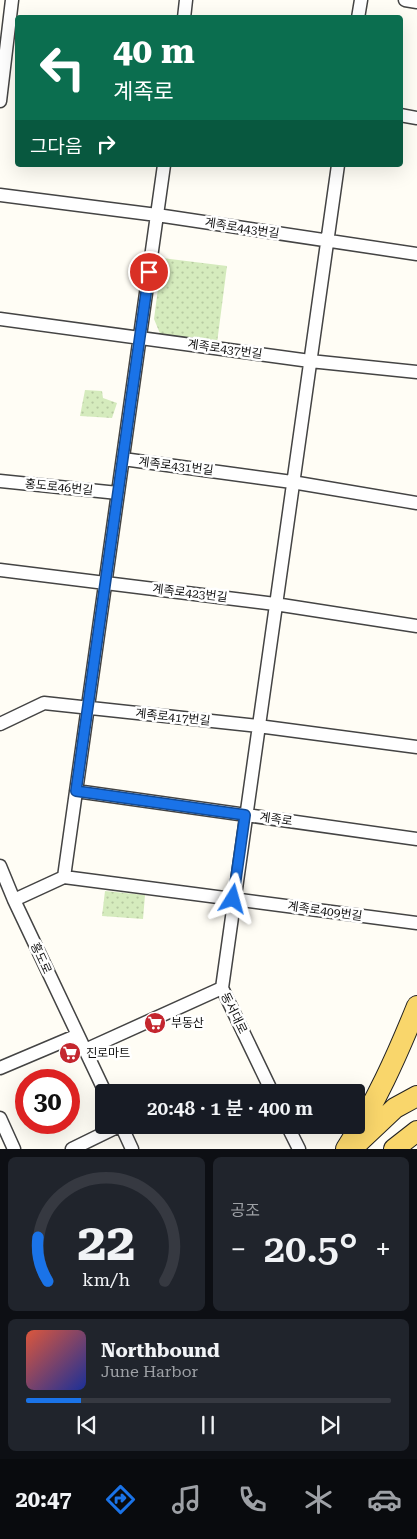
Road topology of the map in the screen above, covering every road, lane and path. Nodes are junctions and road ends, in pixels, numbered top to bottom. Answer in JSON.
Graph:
{"nodes":[{"id":1,"x":12,"y":0,"type":"edge"},
{"id":2,"x":186,"y":0,"type":"edge"},
{"id":3,"x":361,"y":0,"type":"edge"},
{"id":4,"x":405,"y":0,"type":"edge"},
{"id":5,"x":417,"y":2,"type":"edge"},
{"id":6,"x":184,"y":15,"type":"edge"},
{"id":7,"x":358,"y":15,"type":"edge"},
{"id":8,"x":12,"y":56,"type":"edge"},
{"id":9,"x":0,"y":100,"type":"edge"},
{"id":10,"x":403,"y":116,"type":"edge"},
{"id":11,"x":417,"y":118,"type":"edge"},
{"id":12,"x":164,"y":167,"type":"edge"},
{"id":13,"x":338,"y":167,"type":"edge"},
{"id":14,"x":0,"y":195,"type":"edge"},
{"id":15,"x":157,"y":215,"type":"junction"},
{"id":16,"x":327,"y":241,"type":"junction"},
{"id":17,"x":417,"y":254,"type":"edge"},
{"id":18,"x":0,"y":319,"type":"edge"},
{"id":19,"x":140,"y":338,"type":"junction"},
{"id":20,"x":310,"y":361,"type":"junction"},
{"id":21,"x":417,"y":372,"type":"edge"},
{"id":22,"x":123,"y":459,"type":"junction"},
{"id":23,"x":0,"y":481,"type":"edge"},
{"id":24,"x":292,"y":482,"type":"junction"},
{"id":25,"x":118,"y":493,"type":"junction"},
{"id":26,"x":417,"y":503,"type":"edge"},
{"id":27,"x":0,"y":570,"type":"edge"},
{"id":28,"x":106,"y":582,"type":"junction"},
{"id":29,"x":275,"y":604,"type":"junction"},
{"id":30,"x":417,"y":626,"type":"edge"},
{"id":31,"x":88,"y":707,"type":"junction"},
{"id":32,"x":0,"y":724,"type":"edge"},
{"id":33,"x":258,"y":726,"type":"junction"},
{"id":34,"x":417,"y":747,"type":"edge"},
{"id":35,"x":76,"y":791,"type":"junction"},
{"id":36,"x":245,"y":815,"type":"junction"},
{"id":37,"x":417,"y":839,"type":"edge"},
{"id":38,"x":0,"y":866,"type":"edge"},
{"id":39,"x":64,"y":877,"type":"junction"},
{"id":40,"x":233,"y":899,"type":"junction"},
{"id":41,"x":14,"y":900,"type":"junction"},
{"id":42,"x":417,"y":924,"type":"edge"},
{"id":43,"x":222,"y":988,"type":"junction"},
{"id":44,"x":417,"y":1006,"type":"edge"},
{"id":45,"x":78,"y":1035,"type":"junction"},
{"id":46,"x":85,"y":1050,"type":"junction"},
{"id":47,"x":0,"y":1068,"type":"edge"},
{"id":48,"x":101,"y":1084,"type":"edge"},
{"id":49,"x":268,"y":1084,"type":"edge"},
{"id":50,"x":417,"y":1096,"type":"edge"},
{"id":51,"x":0,"y":1118,"type":"edge"},
{"id":52,"x":417,"y":1131,"type":"edge"},
{"id":53,"x":103,"y":1134,"type":"edge"},
{"id":54,"x":125,"y":1134,"type":"edge"},
{"id":55,"x":292,"y":1134,"type":"edge"},
{"id":56,"x":14,"y":1149,"type":"edge"},
{"id":57,"x":72,"y":1149,"type":"edge"},
{"id":58,"x":132,"y":1149,"type":"edge"},
{"id":59,"x":299,"y":1149,"type":"edge"},
{"id":60,"x":346,"y":1149,"type":"edge"},
{"id":61,"x":352,"y":1149,"type":"edge"},
{"id":62,"x":394,"y":1149,"type":"edge"}],
"edges":[{"from":1,"to":8,"type":"street"},
{"from":2,"to":6,"type":"street"},
{"from":3,"to":7,"type":"street"},
{"from":4,"to":5,"type":"street"},
{"from":8,"to":9,"type":"street"},
{"from":10,"to":11,"type":"street"},
{"from":12,"to":15,"type":"street"},
{"from":13,"to":16,"type":"street"},
{"from":14,"to":15,"type":"street","name":"계족로443번길"},
{"from":15,"to":16,"type":"street","name":"계족로443번길"},
{"from":15,"to":19,"type":"street"},
{"from":16,"to":17,"type":"street","name":"계족로443번길"},
{"from":16,"to":20,"type":"street"},
{"from":18,"to":19,"type":"street","name":"계족로437번길"},
{"from":19,"to":20,"type":"street","name":"계족로437번길"},
{"from":19,"to":22,"type":"street","name":"계족로431번길"},
{"from":20,"to":21,"type":"street","name":"계족로437번길"},
{"from":20,"to":24,"type":"street"},
{"from":22,"to":24,"type":"street","name":"계족로431번길"},
{"from":22,"to":25,"type":"street"},
{"from":23,"to":25,"type":"street","name":"홍도로46번길"},
{"from":24,"to":26,"type":"street","name":"계족로431번길"},
{"from":24,"to":29,"type":"street"},
{"from":25,"to":28,"type":"street"},
{"from":27,"to":28,"type":"street","name":"계족로423번길"},
{"from":28,"to":29,"type":"street","name":"계족로423번길"},
{"from":28,"to":31,"type":"street"},
{"from":29,"to":30,"type":"street","name":"계족로423번길"},
{"from":29,"to":33,"type":"street"},
{"from":31,"to":32,"type":"street","name":"계족로417번길"},
{"from":31,"to":33,"type":"street","name":"계족로417번길"},
{"from":31,"to":35,"type":"street"},
{"from":33,"to":34,"type":"street","name":"계족로417번길"},
{"from":33,"to":36,"type":"street"},
{"from":35,"to":36,"type":"street","name":"계족로"},
{"from":35,"to":39,"type":"street"},
{"from":36,"to":37,"type":"street","name":"계족로"},
{"from":36,"to":40,"type":"street"},
{"from":38,"to":41,"type":"street","name":"홍도로"},
{"from":39,"to":40,"type":"street","name":"계족로409번길"},
{"from":39,"to":41,"type":"street"},
{"from":40,"to":42,"type":"street","name":"계족로409번길"},
{"from":40,"to":43,"type":"street","name":"동서대로"},
{"from":41,"to":45,"type":"street","name":"홍도로"},
{"from":43,"to":46,"type":"street"},
{"from":43,"to":49,"type":"street","name":"동서대로"},
{"from":44,"to":60,"type":"main road"},
{"from":45,"to":46,"type":"street","name":"홍도로"},
{"from":45,"to":47,"type":"street"},
{"from":46,"to":48,"type":"street","name":"홍도로"},
{"from":50,"to":61,"type":"main road"},
{"from":51,"to":56,"type":"street"},
{"from":52,"to":62,"type":"main road"},
{"from":53,"to":57,"type":"street"},
{"from":54,"to":58,"type":"street"},
{"from":55,"to":59,"type":"street"}]}
